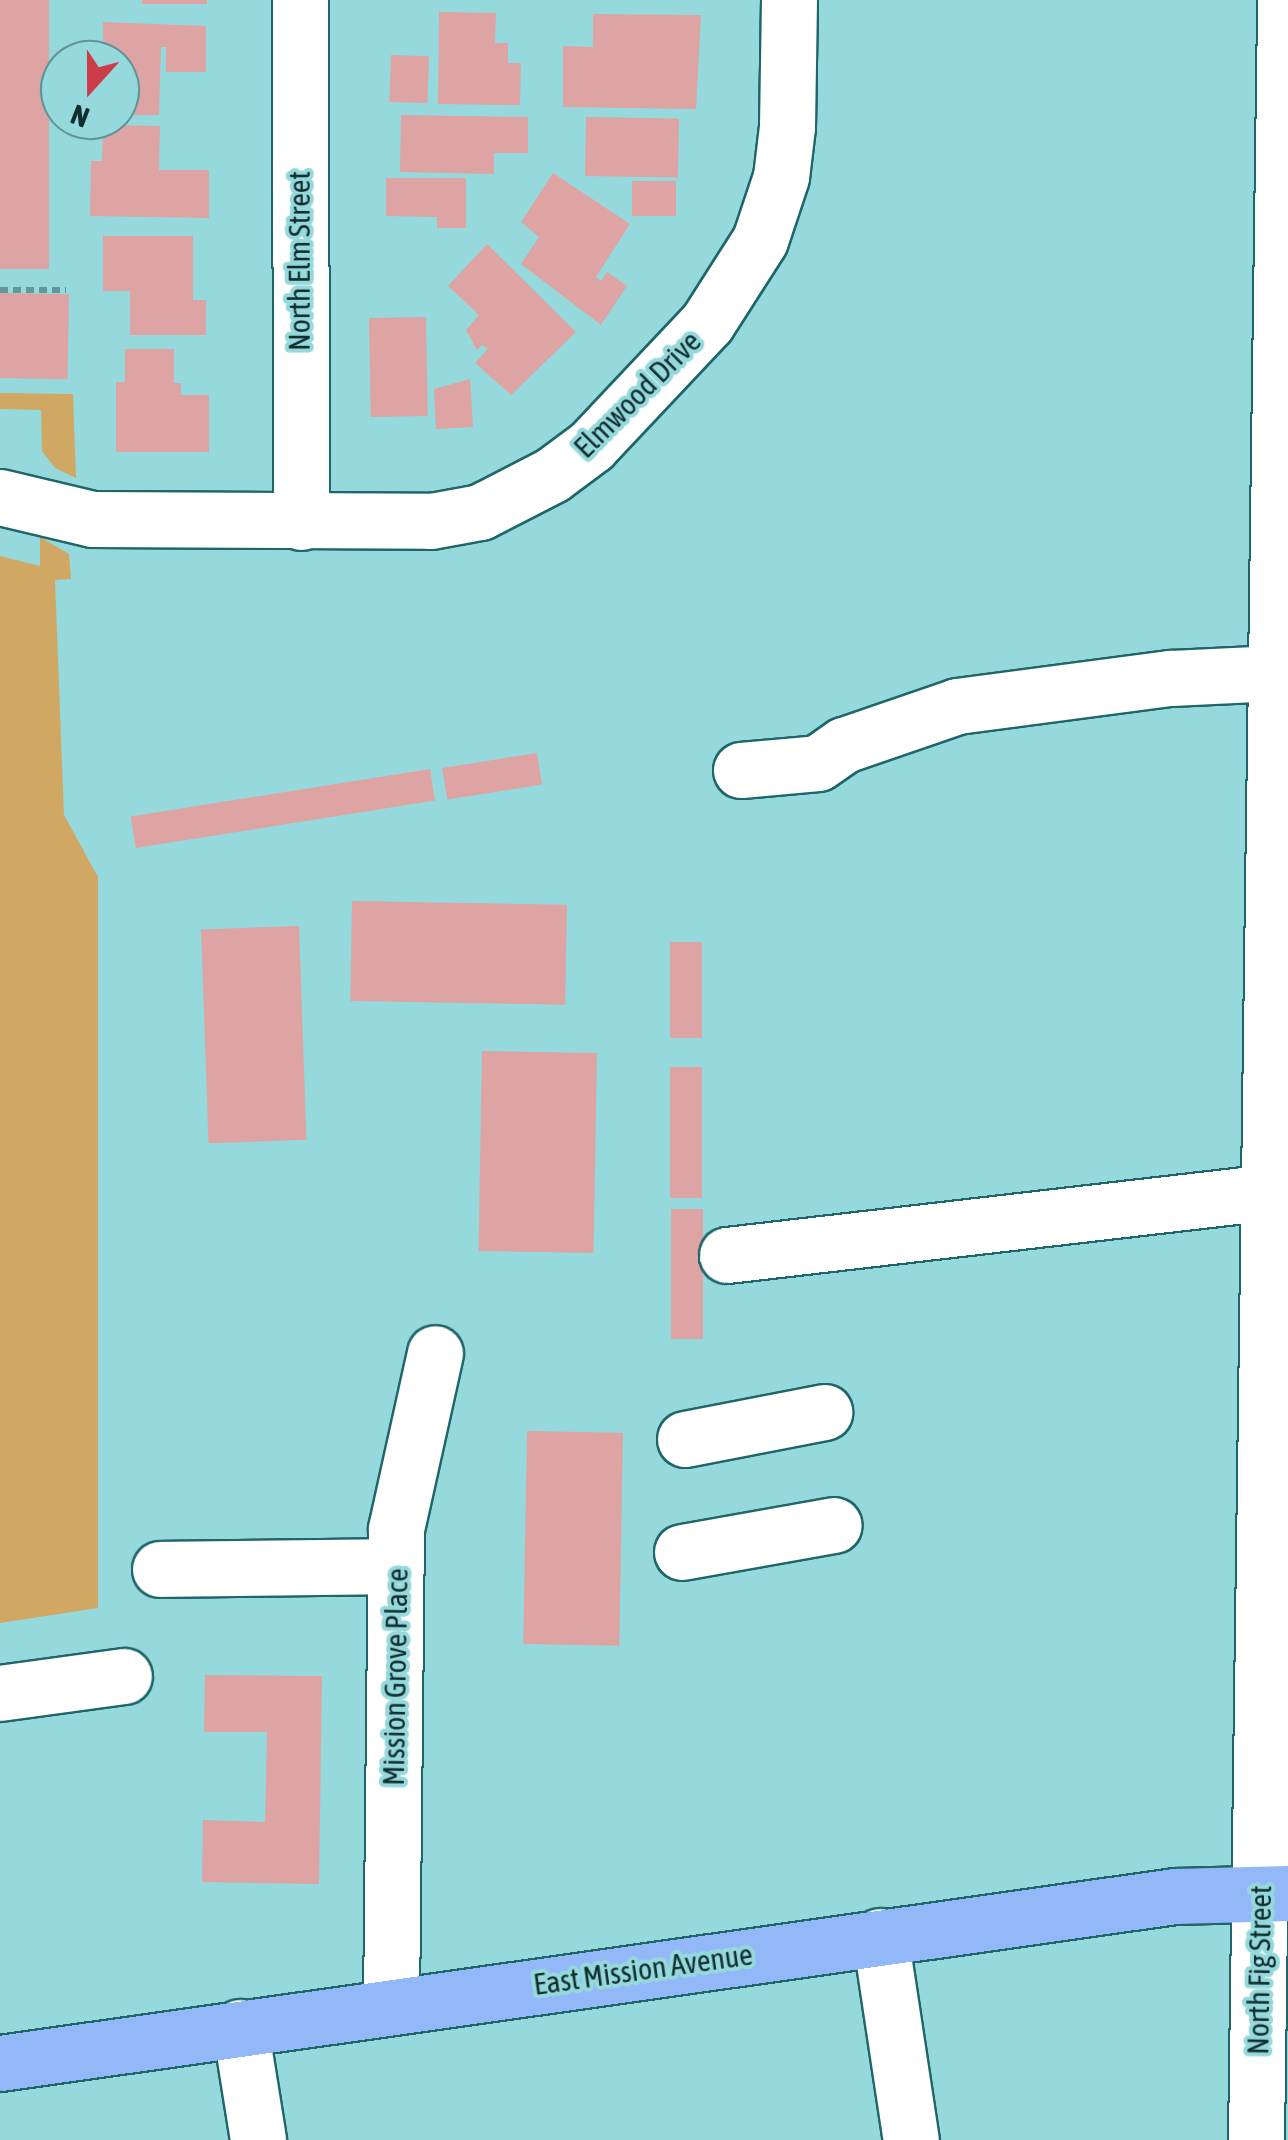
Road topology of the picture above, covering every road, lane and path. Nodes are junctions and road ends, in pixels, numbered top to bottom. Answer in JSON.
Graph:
{"nodes":[{"id":1,"x":300,"y":0,"type":"edge"},
{"id":2,"x":789,"y":0,"type":"edge"},
{"id":3,"x":1285,"y":0,"type":"edge"},
{"id":4,"x":0,"y":290,"type":"edge"},
{"id":5,"x":66,"y":290,"type":"dead end"},
{"id":6,"x":1284,"y":338,"type":"edge"},
{"id":7,"x":0,"y":497,"type":"edge"},
{"id":8,"x":1283,"y":517,"type":"edge"},
{"id":9,"x":301,"y":522,"type":"junction"},
{"id":10,"x":1276,"y":673,"type":"junction"},
{"id":11,"x":742,"y":770,"type":"dead end"},
{"id":12,"x":1270,"y":1192,"type":"junction"},
{"id":13,"x":727,"y":1255,"type":"dead end"},
{"id":14,"x":435,"y":1352,"type":"dead end"},
{"id":15,"x":824,"y":1412,"type":"dead end"},
{"id":16,"x":685,"y":1439,"type":"dead end"},
{"id":17,"x":834,"y":1525,"type":"dead end"},
{"id":18,"x":682,"y":1552,"type":"dead end"},
{"id":19,"x":396,"y":1566,"type":"junction"},
{"id":20,"x":160,"y":1568,"type":"dead end"},
{"id":21,"x":124,"y":1676,"type":"dead end"},
{"id":22,"x":0,"y":1693,"type":"edge"},
{"id":23,"x":1274,"y":1893,"type":"edge"},
{"id":24,"x":880,"y":1936,"type":"junction"},
{"id":25,"x":391,"y":2006,"type":"junction"},
{"id":26,"x":240,"y":2028,"type":"junction"},
{"id":27,"x":0,"y":2062,"type":"edge"},
{"id":28,"x":258,"y":2140,"type":"edge"},
{"id":29,"x":910,"y":2140,"type":"edge"},
{"id":30,"x":1256,"y":2140,"type":"edge"}],
"edges":[{"from":1,"to":9,"type":"street","name":"North Elm Street"},
{"from":2,"to":9,"type":"street","name":"Elmwood Drive"},
{"from":3,"to":6,"type":"street","name":"North Fig Street"},
{"from":4,"to":5,"type":"path"},
{"from":6,"to":8,"type":"street","name":"North Fig Street"},
{"from":7,"to":9,"type":"street","name":"Elmwood Drive"},
{"from":8,"to":10,"type":"street","name":"North Fig Street"},
{"from":10,"to":11,"type":"street"},
{"from":10,"to":12,"type":"street","name":"North Fig Street"},
{"from":12,"to":13,"type":"street"},
{"from":12,"to":23,"type":"street","name":"North Fig Street"},
{"from":14,"to":19,"type":"street","name":"Mission Grove Place"},
{"from":15,"to":16,"type":"street"},
{"from":17,"to":18,"type":"street"},
{"from":19,"to":20,"type":"street"},
{"from":19,"to":25,"type":"street","name":"Mission Grove Place"},
{"from":21,"to":22,"type":"street"},
{"from":23,"to":24,"type":"main road","name":"East Mission Avenue"},
{"from":23,"to":30,"type":"street","name":"North Fig Street"},
{"from":24,"to":25,"type":"main road","name":"East Mission Avenue"},
{"from":24,"to":29,"type":"street"},
{"from":25,"to":26,"type":"main road","name":"East Mission Avenue"},
{"from":26,"to":27,"type":"main road","name":"East Mission Avenue"},
{"from":26,"to":28,"type":"street"}]}
